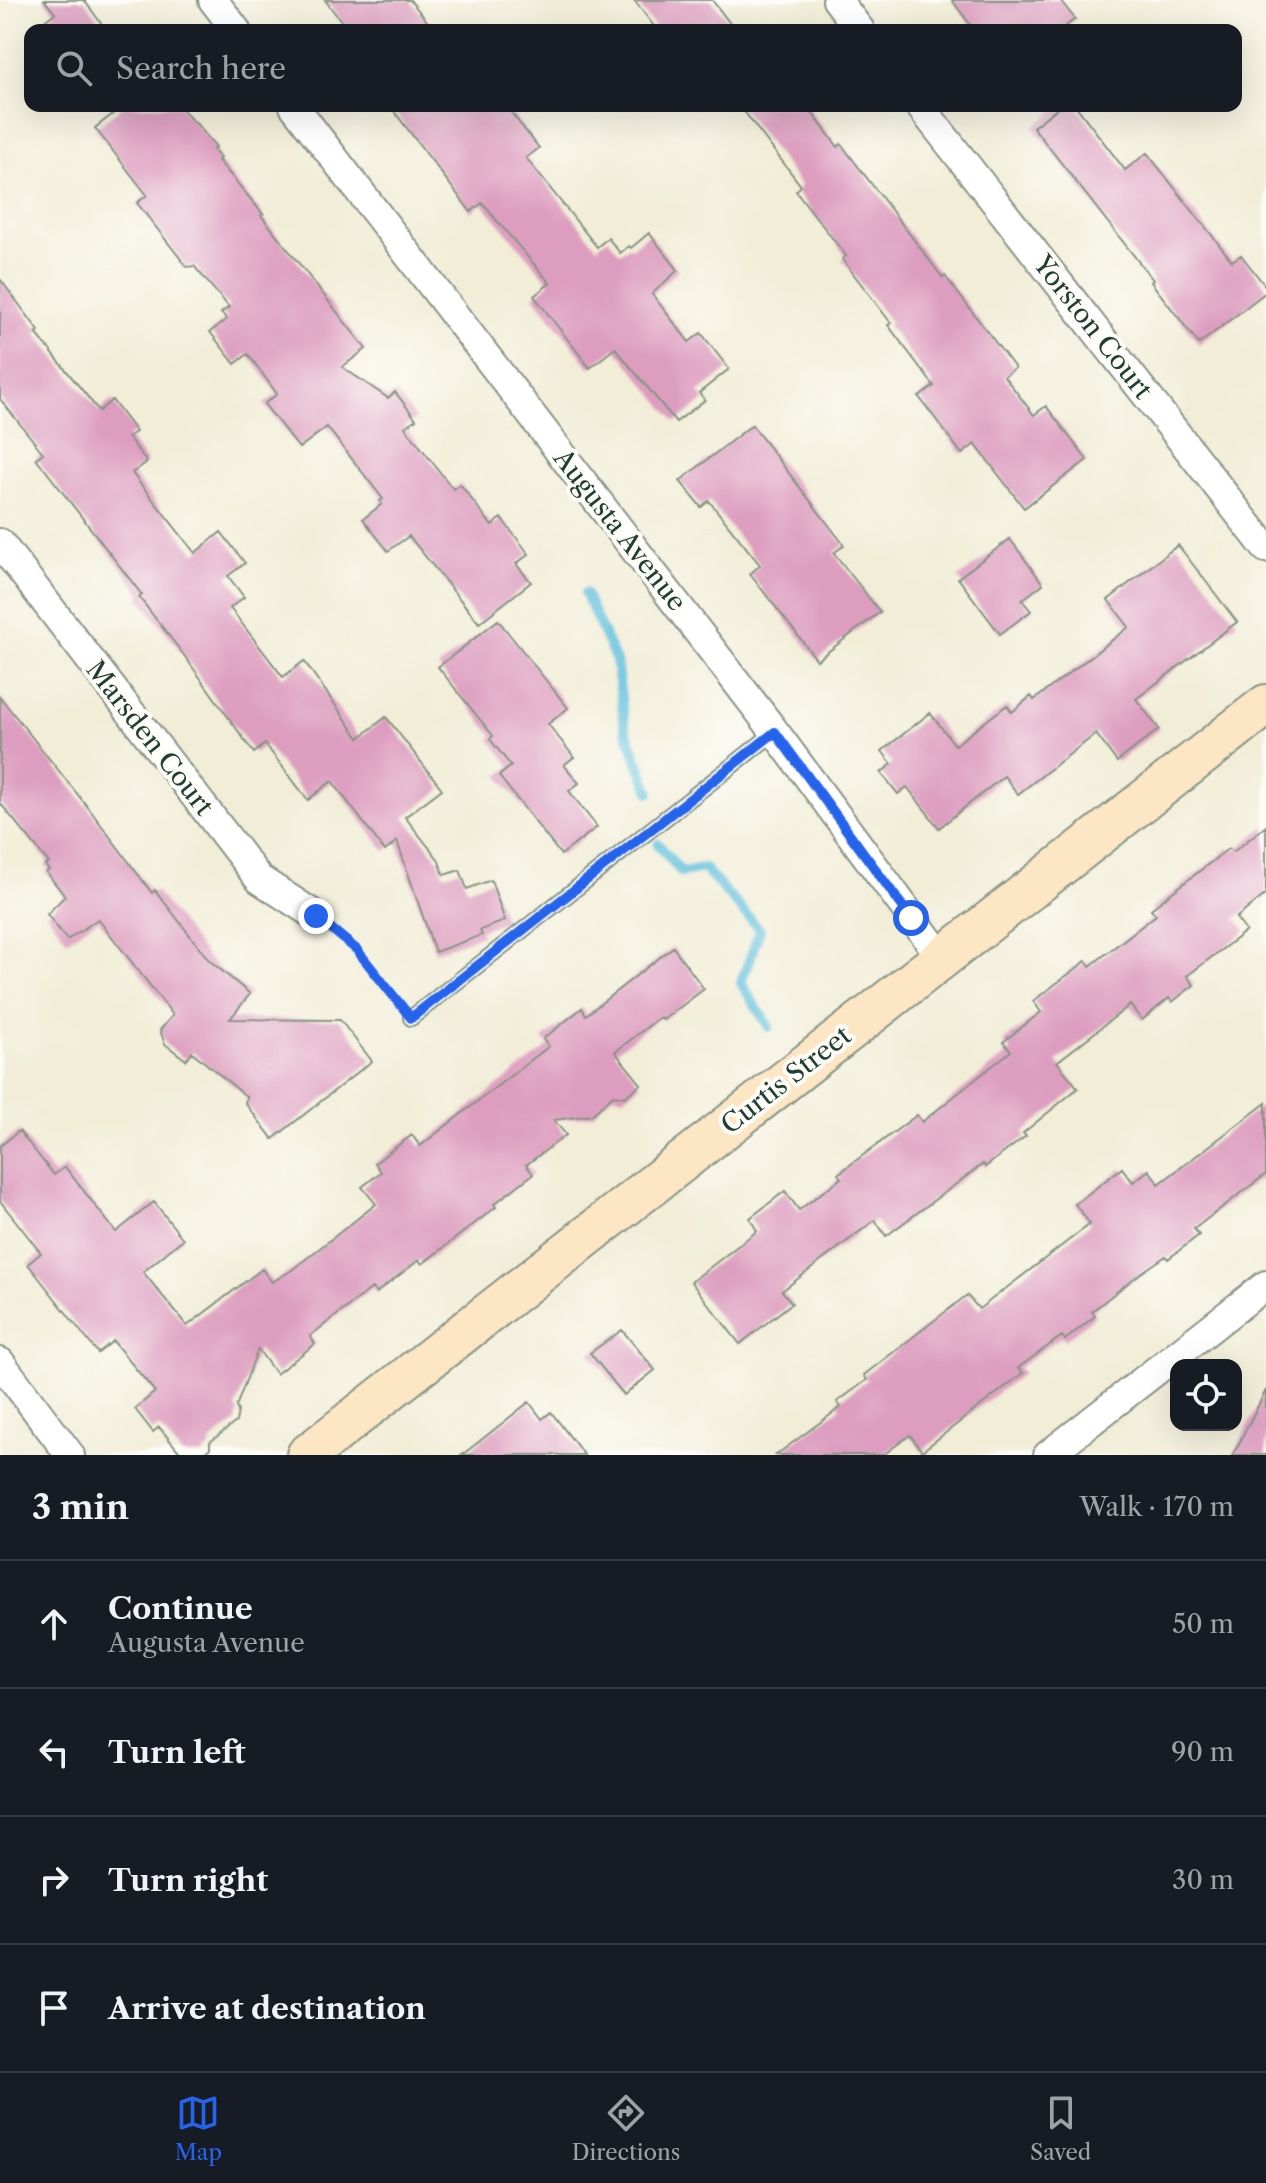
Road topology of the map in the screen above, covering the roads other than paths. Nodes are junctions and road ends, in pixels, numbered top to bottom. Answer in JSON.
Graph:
{"nodes":[{"id":1,"x":213,"y":0,"type":"edge"},
{"id":2,"x":837,"y":0,"type":"edge"},
{"id":3,"x":231,"y":24,"type":"edge"},
{"id":4,"x":855,"y":24,"type":"edge"},
{"id":5,"x":299,"y":112,"type":"edge"},
{"id":6,"x":925,"y":112,"type":"edge"},
{"id":7,"x":0,"y":543,"type":"edge"},
{"id":8,"x":1266,"y":548,"type":"edge"},
{"id":9,"x":1266,"y":705,"type":"edge"},
{"id":10,"x":775,"y":732,"type":"junction"},
{"id":11,"x":316,"y":916,"type":"road end"},
{"id":12,"x":942,"y":958,"type":"junction"},
{"id":13,"x":411,"y":1018,"type":"road end"},
{"id":14,"x":1266,"y":1285,"type":"edge"},
{"id":15,"x":0,"y":1362,"type":"edge"},
{"id":16,"x":70,"y":1455,"type":"edge"},
{"id":17,"x":307,"y":1455,"type":"edge"},
{"id":18,"x":1048,"y":1455,"type":"edge"}],
"edges":[{"from":1,"to":3,"type":"street"},
{"from":2,"to":4,"type":"street"},
{"from":5,"to":10,"type":"street","name":"Augusta Avenue"},
{"from":6,"to":8,"type":"street","name":"Yorston Court"},
{"from":7,"to":11,"type":"street","name":"Marsden Court"},
{"from":9,"to":12,"type":"street","name":"Curtis Street"},
{"from":10,"to":12,"type":"street","name":"Augusta Avenue"},
{"from":10,"to":13,"type":"lane"},
{"from":12,"to":17,"type":"street","name":"Curtis Street"},
{"from":14,"to":18,"type":"street"},
{"from":15,"to":16,"type":"street"}]}
